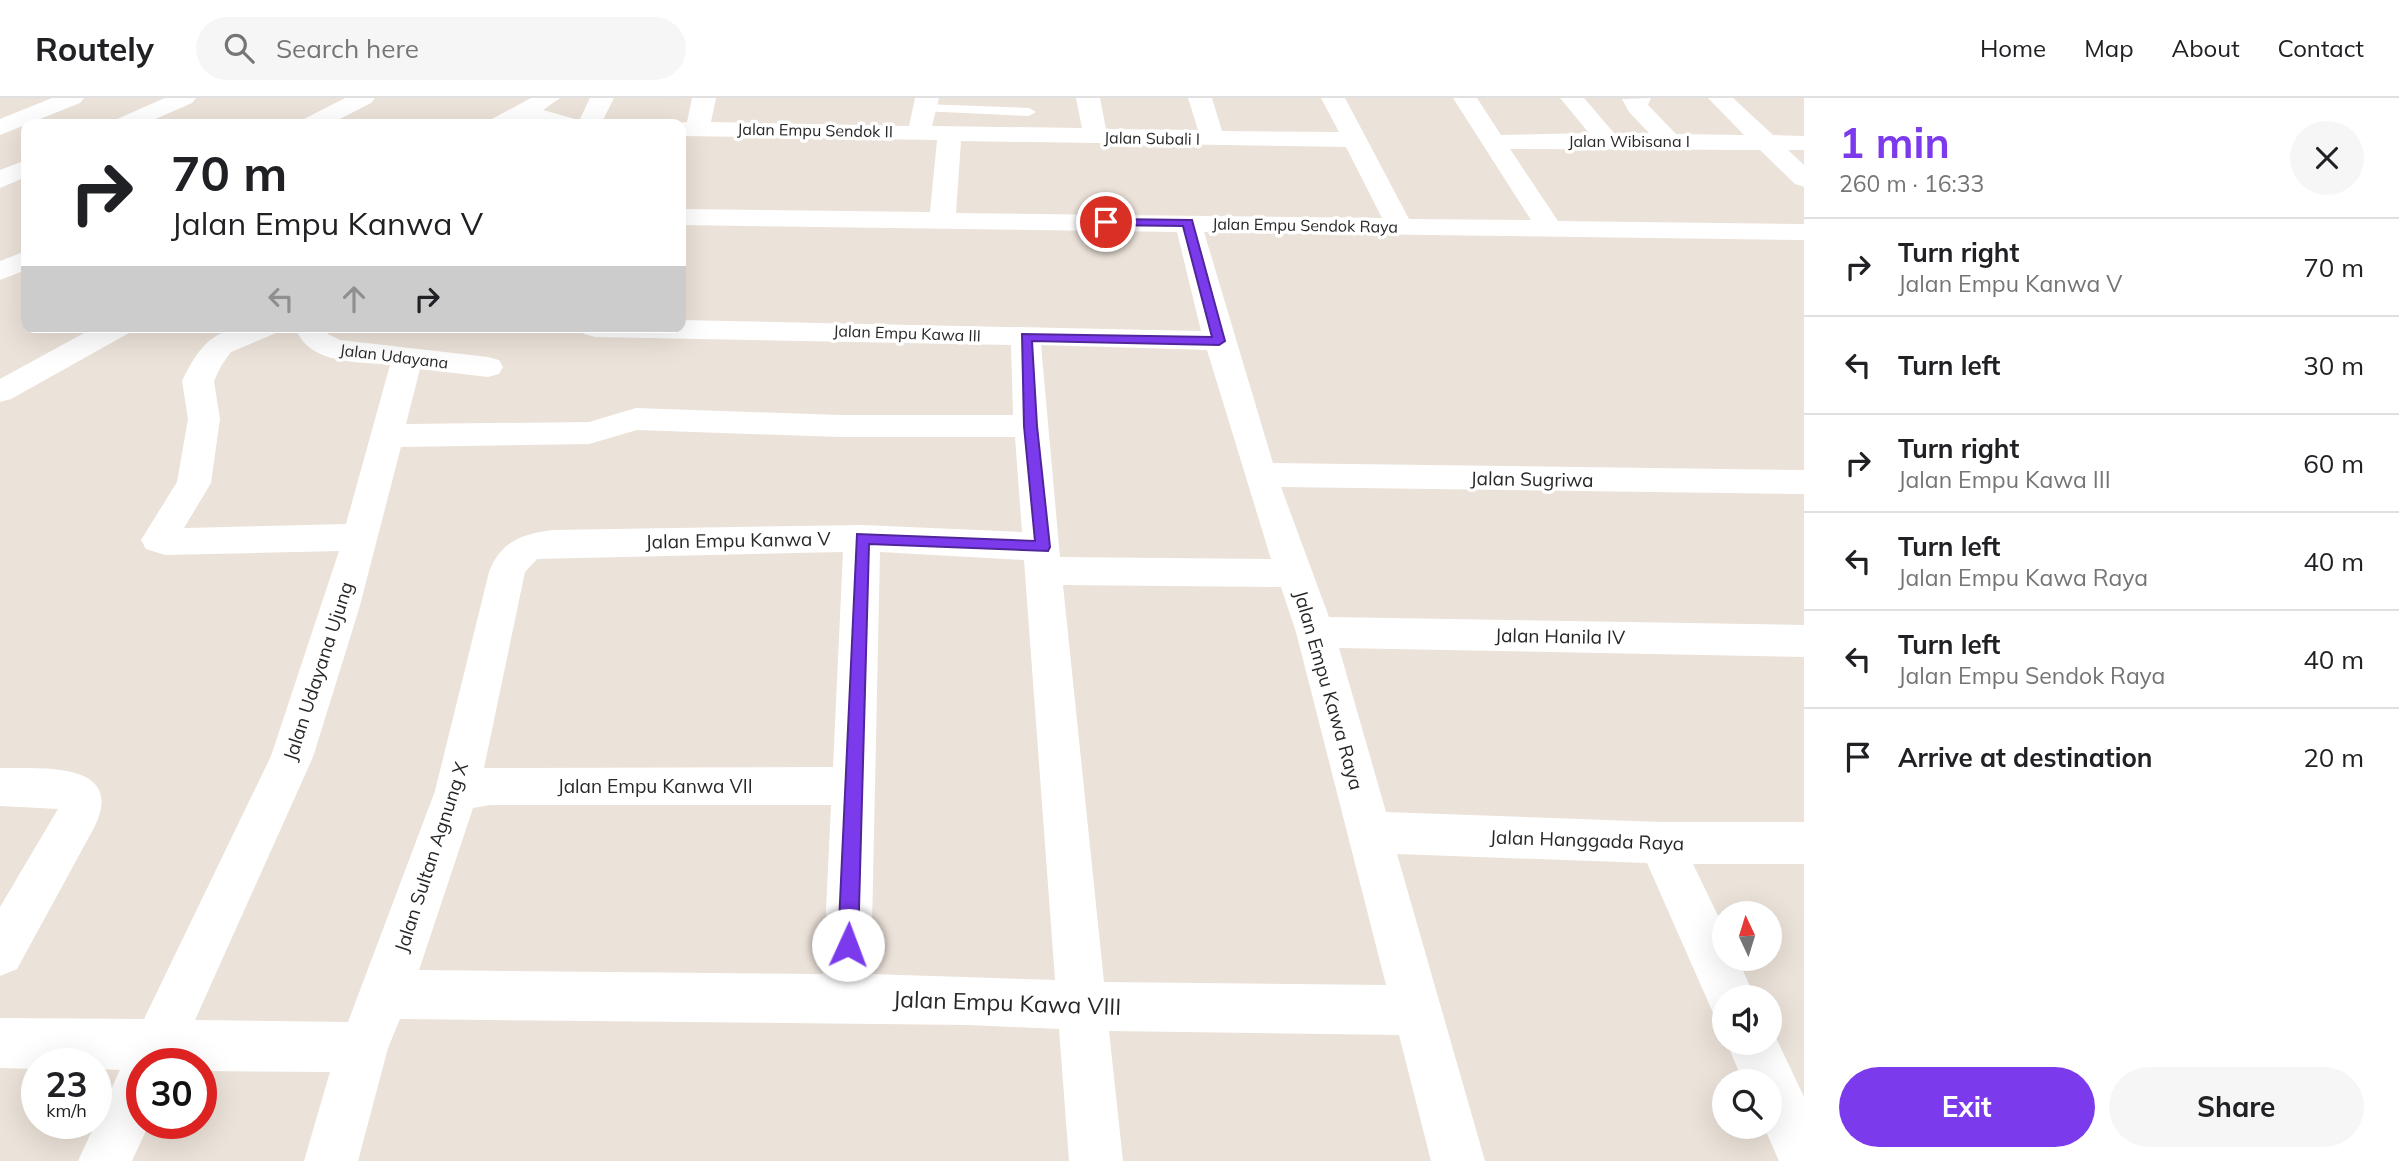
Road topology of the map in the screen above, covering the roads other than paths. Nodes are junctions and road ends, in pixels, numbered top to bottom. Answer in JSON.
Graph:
{"nodes":[{"id":1,"x":30,"y":98,"type":"edge"},
{"id":2,"x":72,"y":98,"type":"edge"},
{"id":3,"x":184,"y":98,"type":"edge"},
{"id":4,"x":363,"y":98,"type":"edge"},
{"id":5,"x":548,"y":98,"type":"edge"},
{"id":6,"x":603,"y":98,"type":"edge"},
{"id":7,"x":704,"y":98,"type":"edge"},
{"id":8,"x":1088,"y":98,"type":"edge"},
{"id":9,"x":1200,"y":98,"type":"edge"},
{"id":10,"x":1333,"y":98,"type":"edge"},
{"id":11,"x":1465,"y":98,"type":"edge"},
{"id":12,"x":1572,"y":98,"type":"edge"},
{"id":13,"x":1639,"y":98,"type":"edge"},
{"id":14,"x":1720,"y":98,"type":"edge"},
{"id":15,"x":926,"y":103,"type":"edge"},
{"id":16,"x":523,"y":111,"type":"junction"},
{"id":17,"x":1029,"y":112,"type":"dead end"},
{"id":18,"x":136,"y":119,"type":"edge"},
{"id":19,"x":322,"y":119,"type":"edge"},
{"id":20,"x":509,"y":119,"type":"edge"},
{"id":21,"x":550,"y":119,"type":"edge"},
{"id":22,"x":592,"y":119,"type":"edge"},
{"id":23,"x":4,"y":126,"type":"edge"},
{"id":24,"x":689,"y":129,"type":"edge"},
{"id":25,"x":919,"y":132,"type":"junction"},
{"id":26,"x":950,"y":132,"type":"junction"},
{"id":27,"x":1096,"y":137,"type":"junction"},
{"id":28,"x":1213,"y":139,"type":"junction"},
{"id":29,"x":1354,"y":140,"type":"junction"},
{"id":30,"x":1607,"y":140,"type":"junction"},
{"id":31,"x":1669,"y":141,"type":"junction"},
{"id":32,"x":1495,"y":142,"type":"junction"},
{"id":33,"x":1764,"y":143,"type":"junction"},
{"id":34,"x":1804,"y":144,"type":"edge"},
{"id":35,"x":21,"y":170,"type":"edge"},
{"id":36,"x":1804,"y":179,"type":"edge"},
{"id":37,"x":0,"y":180,"type":"edge"},
{"id":38,"x":686,"y":217,"type":"edge"},
{"id":39,"x":942,"y":221,"type":"junction"},
{"id":40,"x":1188,"y":223,"type":"junction"},
{"id":41,"x":1399,"y":226,"type":"junction"},
{"id":42,"x":1549,"y":228,"type":"junction"},
{"id":43,"x":1804,"y":232,"type":"edge"},
{"id":44,"x":21,"y":262,"type":"edge"},
{"id":45,"x":0,"y":272,"type":"edge"},
{"id":46,"x":686,"y":329,"type":"edge"},
{"id":47,"x":107,"y":333,"type":"edge"},
{"id":48,"x":250,"y":333,"type":"edge"},
{"id":49,"x":312,"y":333,"type":"edge"},
{"id":50,"x":1026,"y":337,"type":"junction"},
{"id":51,"x":1219,"y":341,"type":"junction"},
{"id":52,"x":407,"y":359,"type":"junction"},
{"id":53,"x":488,"y":367,"type":"dead end"},
{"id":54,"x":0,"y":392,"type":"edge"},
{"id":55,"x":1030,"y":426,"type":"junction"},
{"id":56,"x":387,"y":436,"type":"junction"},
{"id":57,"x":1261,"y":475,"type":"junction"},
{"id":58,"x":1804,"y":482,"type":"edge"},
{"id":59,"x":358,"y":537,"type":"junction"},
{"id":60,"x":862,"y":538,"type":"junction"},
{"id":61,"x":519,"y":551,"type":"joint"},
{"id":62,"x":1043,"y":559,"type":"junction"},
{"id":63,"x":1294,"y":573,"type":"junction"},
{"id":64,"x":1315,"y":632,"type":"junction"},
{"id":65,"x":1804,"y":641,"type":"edge"},
{"id":66,"x":853,"y":786,"type":"junction"},
{"id":67,"x":0,"y":787,"type":"edge"},
{"id":68,"x":457,"y":791,"type":"junction"},
{"id":69,"x":1369,"y":832,"type":"junction"},
{"id":70,"x":1804,"y":843,"type":"edge"},
{"id":71,"x":1661,"y":844,"type":"junction"},
{"id":72,"x":0,"y":952,"type":"edge"},
{"id":73,"x":1725,"y":985,"type":"edge"},
{"id":74,"x":386,"y":994,"type":"junction"},
{"id":75,"x":846,"y":999,"type":"junction"},
{"id":76,"x":1083,"y":1006,"type":"junction"},
{"id":77,"x":1418,"y":1010,"type":"junction"},
{"id":78,"x":0,"y":1043,"type":"edge"},
{"id":79,"x":363,"y":1047,"type":"junction"},
{"id":80,"x":156,"y":1048,"type":"edge"},
{"id":81,"x":1758,"y":1055,"type":"edge"},
{"id":82,"x":217,"y":1058,"type":"edge"},
{"id":83,"x":126,"y":1060,"type":"edge"},
{"id":84,"x":126,"y":1114,"type":"edge"},
{"id":85,"x":1804,"y":1156,"type":"edge"},
{"id":86,"x":105,"y":1161,"type":"edge"},
{"id":87,"x":331,"y":1161,"type":"edge"},
{"id":88,"x":1096,"y":1161,"type":"edge"},
{"id":89,"x":1458,"y":1161,"type":"edge"}],
"edges":[{"from":1,"to":23,"type":"street"},
{"from":2,"to":23,"type":"street"},
{"from":3,"to":18,"type":"street"},
{"from":4,"to":19,"type":"street"},
{"from":5,"to":16,"type":"street"},
{"from":6,"to":22,"type":"street"},
{"from":7,"to":24,"type":"street"},
{"from":8,"to":27,"type":"street"},
{"from":9,"to":28,"type":"street"},
{"from":10,"to":29,"type":"street"},
{"from":11,"to":32,"type":"street"},
{"from":12,"to":30,"type":"street"},
{"from":13,"to":31,"type":"street"},
{"from":14,"to":33,"type":"street"},
{"from":15,"to":17,"type":"lane"},
{"from":15,"to":25,"type":"street"},
{"from":16,"to":20,"type":"street"},
{"from":16,"to":21,"type":"street"},
{"from":24,"to":25,"type":"street","name":"Jalan Empu Sendok II"},
{"from":25,"to":26,"type":"street","name":"Jalan Empu Sendok II"},
{"from":26,"to":27,"type":"street","name":"Jalan Subali I"},
{"from":26,"to":39,"type":"street"},
{"from":27,"to":28,"type":"street","name":"Jalan Subali I"},
{"from":28,"to":29,"type":"street","name":"Jalan Subali I"},
{"from":29,"to":41,"type":"street"},
{"from":30,"to":31,"type":"street","name":"Jalan Wibisana I"},
{"from":30,"to":32,"type":"street","name":"Jalan Wibisana I"},
{"from":31,"to":33,"type":"street","name":"Jalan Wibisana I"},
{"from":32,"to":42,"type":"street"},
{"from":33,"to":34,"type":"street","name":"Jalan Wibisana I"},
{"from":33,"to":36,"type":"street"},
{"from":35,"to":37,"type":"street"},
{"from":38,"to":39,"type":"street","name":"Jalan Empu Sendok Raya"},
{"from":39,"to":40,"type":"street","name":"Jalan Empu Sendok Raya"},
{"from":40,"to":41,"type":"street","name":"Jalan Empu Sendok Raya"},
{"from":40,"to":51,"type":"street","name":"Jalan Empu Kawa Raya"},
{"from":41,"to":42,"type":"street","name":"Jalan Empu Sendok Raya"},
{"from":42,"to":43,"type":"street","name":"Jalan Empu Sendok Raya"},
{"from":44,"to":45,"type":"street"},
{"from":46,"to":50,"type":"street","name":"Jalan Empu Kawa III"},
{"from":47,"to":54,"type":"street"},
{"from":48,"to":59,"type":"street"},
{"from":49,"to":52,"type":"street","name":"Jalan Udayana"},
{"from":50,"to":51,"type":"street","name":"Jalan Empu Kawa III"},
{"from":50,"to":55,"type":"street"},
{"from":51,"to":57,"type":"street","name":"Jalan Empu Kawa Raya"},
{"from":52,"to":53,"type":"street","name":"Jalan Udayana"},
{"from":52,"to":56,"type":"street","name":"Jalan Udayana Ujung"},
{"from":55,"to":56,"type":"street"},
{"from":55,"to":62,"type":"street"},
{"from":56,"to":59,"type":"street","name":"Jalan Udayana Ujung"},
{"from":57,"to":58,"type":"street","name":"Jalan Sugriwa"},
{"from":57,"to":63,"type":"street","name":"Jalan Empu Kawa Raya"},
{"from":59,"to":80,"type":"street","name":"Jalan Udayana Ujung"},
{"from":60,"to":61,"type":"street","name":"Jalan Empu Kanwa V"},
{"from":60,"to":62,"type":"street","name":"Jalan Empu Kanwa V"},
{"from":60,"to":66,"type":"street"},
{"from":61,"to":68,"type":"street","name":"Jalan Sultan Agnung X"},
{"from":62,"to":63,"type":"street","name":"Jalan Empu Kanwa V"},
{"from":62,"to":76,"type":"street"},
{"from":63,"to":64,"type":"street","name":"Jalan Empu Kawa Raya"},
{"from":64,"to":65,"type":"street","name":"Jalan Hanila IV"},
{"from":64,"to":69,"type":"street","name":"Jalan Empu Kawa Raya"},
{"from":66,"to":68,"type":"street","name":"Jalan Empu Kanwa VII"},
{"from":66,"to":75,"type":"street"},
{"from":67,"to":72,"type":"street"},
{"from":68,"to":74,"type":"street","name":"Jalan Sultan Agnung X"},
{"from":69,"to":71,"type":"street","name":"Jalan Hanggada Raya"},
{"from":69,"to":77,"type":"street","name":"Jalan Empu Kawa Raya"},
{"from":70,"to":71,"type":"street","name":"Jalan Hanggada Raya"},
{"from":71,"to":73,"type":"street"},
{"from":74,"to":75,"type":"street","name":"Jalan Empu Kawa VIII"},
{"from":74,"to":79,"type":"street","name":"Jalan Sultan Agnung X"},
{"from":75,"to":76,"type":"street","name":"Jalan Empu Kawa VIII"},
{"from":76,"to":77,"type":"street","name":"Jalan Empu Kawa VIII"},
{"from":76,"to":88,"type":"street"},
{"from":77,"to":89,"type":"street","name":"Jalan Empu Kawa Raya"},
{"from":78,"to":83,"type":"street"},
{"from":79,"to":82,"type":"street"},
{"from":79,"to":87,"type":"street","name":"Jalan Sultan Agnung X"},
{"from":81,"to":85,"type":"street"},
{"from":84,"to":86,"type":"street","name":"Jalan Udayana Ujung"}]}
